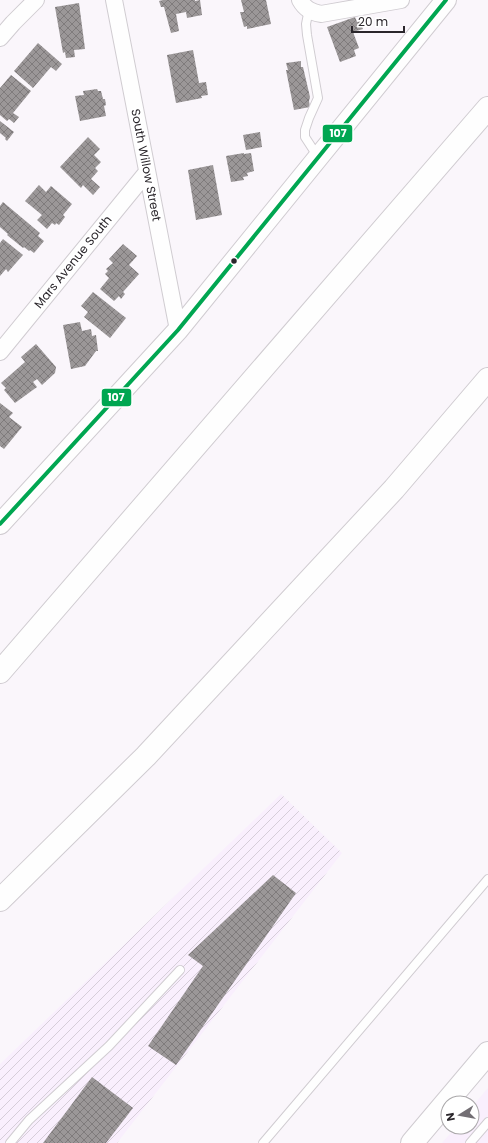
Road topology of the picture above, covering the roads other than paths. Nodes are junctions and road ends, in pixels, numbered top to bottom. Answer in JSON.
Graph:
{"nodes":[{"id":1,"x":36,"y":0,"type":"edge"},
{"id":2,"x":114,"y":0,"type":"edge"},
{"id":3,"x":401,"y":0,"type":"edge"},
{"id":4,"x":446,"y":0,"type":"edge"},
{"id":5,"x":304,"y":5,"type":"edge"},
{"id":6,"x":0,"y":38,"type":"edge"},
{"id":7,"x":488,"y":108,"type":"edge"},
{"id":8,"x":318,"y":157,"type":"junction"},
{"id":9,"x":147,"y":172,"type":"junction"},
{"id":10,"x":178,"y":330,"type":"junction"},
{"id":11,"x":0,"y":352,"type":"edge"},
{"id":12,"x":488,"y":379,"type":"edge"},
{"id":13,"x":0,"y":524,"type":"edge"},
{"id":14,"x":0,"y":672,"type":"edge"},
{"id":15,"x":488,"y":879,"type":"edge"},
{"id":16,"x":0,"y":900,"type":"edge"},
{"id":17,"x":180,"y":970,"type":"dead end"},
{"id":18,"x":488,"y":1053,"type":"edge"},
{"id":19,"x":488,"y":1122,"type":"edge"},
{"id":20,"x":10,"y":1143,"type":"edge"},
{"id":21,"x":263,"y":1143,"type":"edge"},
{"id":22,"x":412,"y":1143,"type":"edge"},
{"id":23,"x":470,"y":1143,"type":"edge"}],
"edges":[{"from":1,"to":6,"type":"street"},
{"from":2,"to":9,"type":"street","name":"South Willow Street"},
{"from":3,"to":5,"type":"street"},
{"from":4,"to":8,"type":"street"},
{"from":5,"to":8,"type":"lane"},
{"from":7,"to":14,"type":"main road"},
{"from":8,"to":10,"type":"street"},
{"from":9,"to":10,"type":"street","name":"South Willow Street"},
{"from":9,"to":11,"type":"street","name":"Mars Avenue South"},
{"from":10,"to":13,"type":"street"},
{"from":12,"to":16,"type":"main road"},
{"from":15,"to":21,"type":"lane"},
{"from":17,"to":20,"type":"lane"},
{"from":18,"to":22,"type":"main road"},
{"from":19,"to":23,"type":"lane"}]}
